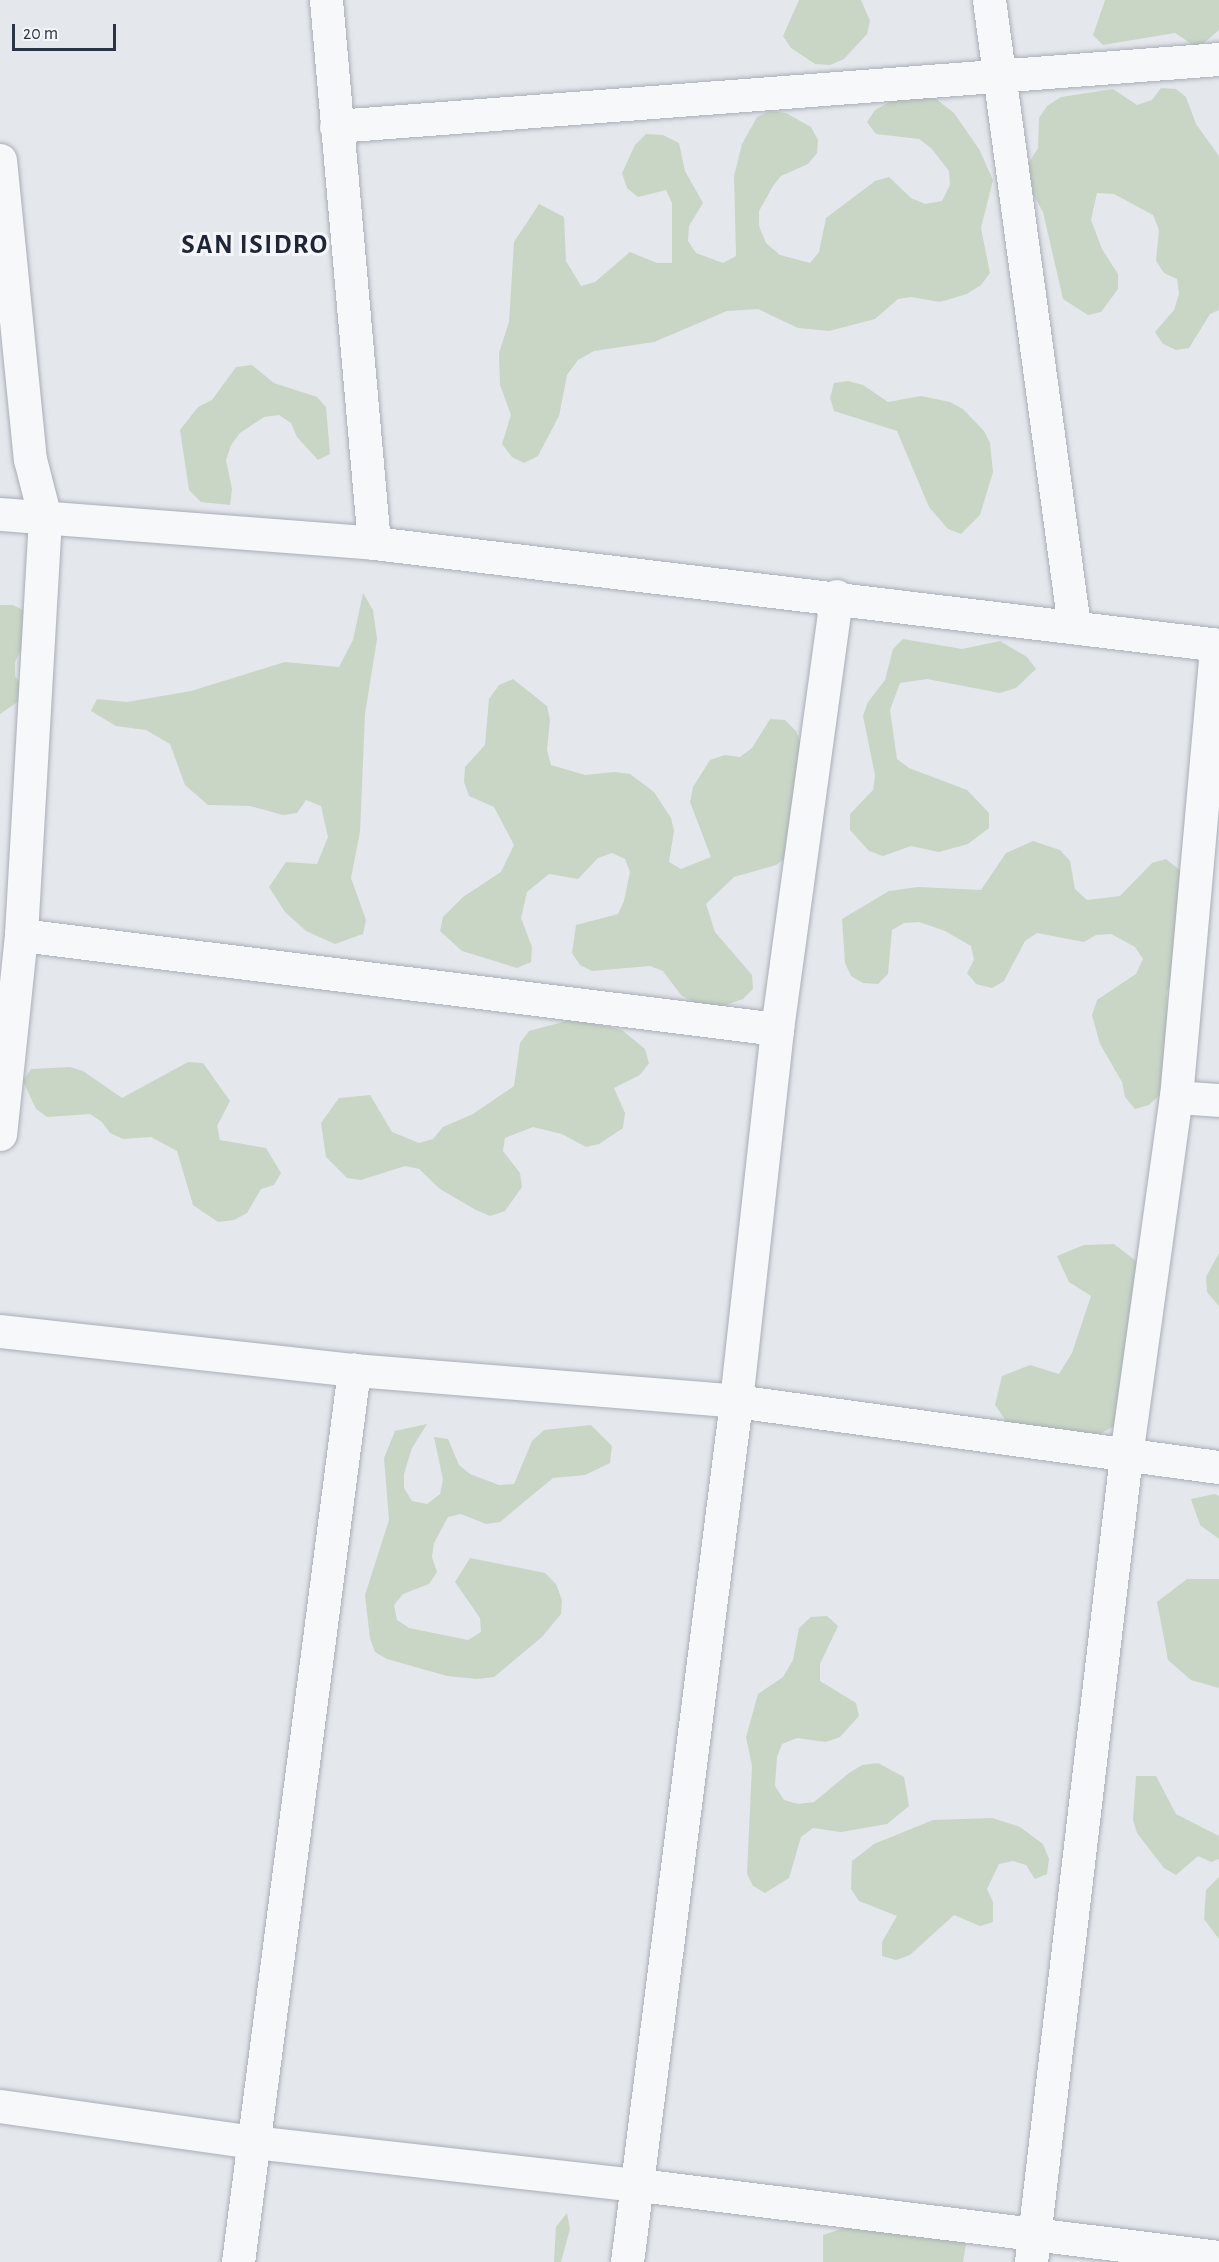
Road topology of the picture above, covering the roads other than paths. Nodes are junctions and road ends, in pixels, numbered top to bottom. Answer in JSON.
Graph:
{"nodes":[{"id":1,"x":326,"y":0,"type":"edge"},
{"id":2,"x":989,"y":0,"type":"edge"},
{"id":3,"x":1219,"y":59,"type":"edge"},
{"id":4,"x":996,"y":76,"type":"junction"},
{"id":5,"x":336,"y":126,"type":"junction"},
{"id":6,"x":0,"y":160,"type":"edge"},
{"id":7,"x":0,"y":514,"type":"edge"},
{"id":8,"x":45,"y":518,"type":"junction"},
{"id":9,"x":374,"y":543,"type":"junction"},
{"id":10,"x":836,"y":596,"type":"junction"},
{"id":11,"x":1074,"y":626,"type":"junction"},
{"id":12,"x":1217,"y":645,"type":"edge"},
{"id":13,"x":21,"y":935,"type":"junction"},
{"id":14,"x":777,"y":1029,"type":"junction"},
{"id":15,"x":1176,"y":1096,"type":"junction"},
{"id":16,"x":1219,"y":1100,"type":"edge"},
{"id":17,"x":0,"y":1134,"type":"edge"},
{"id":18,"x":0,"y":1331,"type":"edge"},
{"id":19,"x":354,"y":1370,"type":"junction"},
{"id":20,"x":736,"y":1401,"type":"junction"},
{"id":21,"x":1126,"y":1456,"type":"junction"},
{"id":22,"x":1219,"y":1467,"type":"edge"},
{"id":23,"x":0,"y":2106,"type":"edge"},
{"id":24,"x":253,"y":2142,"type":"junction"},
{"id":25,"x":639,"y":2185,"type":"junction"},
{"id":26,"x":1032,"y":2248,"type":"edge"},
{"id":27,"x":1219,"y":2257,"type":"edge"},
{"id":28,"x":238,"y":2262,"type":"edge"},
{"id":29,"x":627,"y":2262,"type":"edge"}],
"edges":[{"from":1,"to":5,"type":"street"},
{"from":2,"to":4,"type":"street"},
{"from":3,"to":4,"type":"street"},
{"from":4,"to":5,"type":"street"},
{"from":4,"to":11,"type":"street"},
{"from":5,"to":9,"type":"street"},
{"from":6,"to":8,"type":"street"},
{"from":7,"to":8,"type":"street"},
{"from":8,"to":9,"type":"street"},
{"from":8,"to":13,"type":"street"},
{"from":9,"to":10,"type":"street"},
{"from":10,"to":11,"type":"street"},
{"from":10,"to":14,"type":"street"},
{"from":11,"to":12,"type":"street"},
{"from":12,"to":15,"type":"street"},
{"from":13,"to":14,"type":"street"},
{"from":13,"to":17,"type":"street"},
{"from":14,"to":20,"type":"street"},
{"from":15,"to":16,"type":"street"},
{"from":15,"to":21,"type":"street"},
{"from":18,"to":19,"type":"street"},
{"from":19,"to":20,"type":"street"},
{"from":19,"to":24,"type":"street"},
{"from":20,"to":21,"type":"street"},
{"from":20,"to":25,"type":"street"},
{"from":21,"to":22,"type":"street"},
{"from":21,"to":26,"type":"street"},
{"from":23,"to":24,"type":"street"},
{"from":24,"to":25,"type":"street"},
{"from":24,"to":28,"type":"street"},
{"from":25,"to":26,"type":"street"},
{"from":25,"to":29,"type":"street"},
{"from":26,"to":27,"type":"street"}]}
